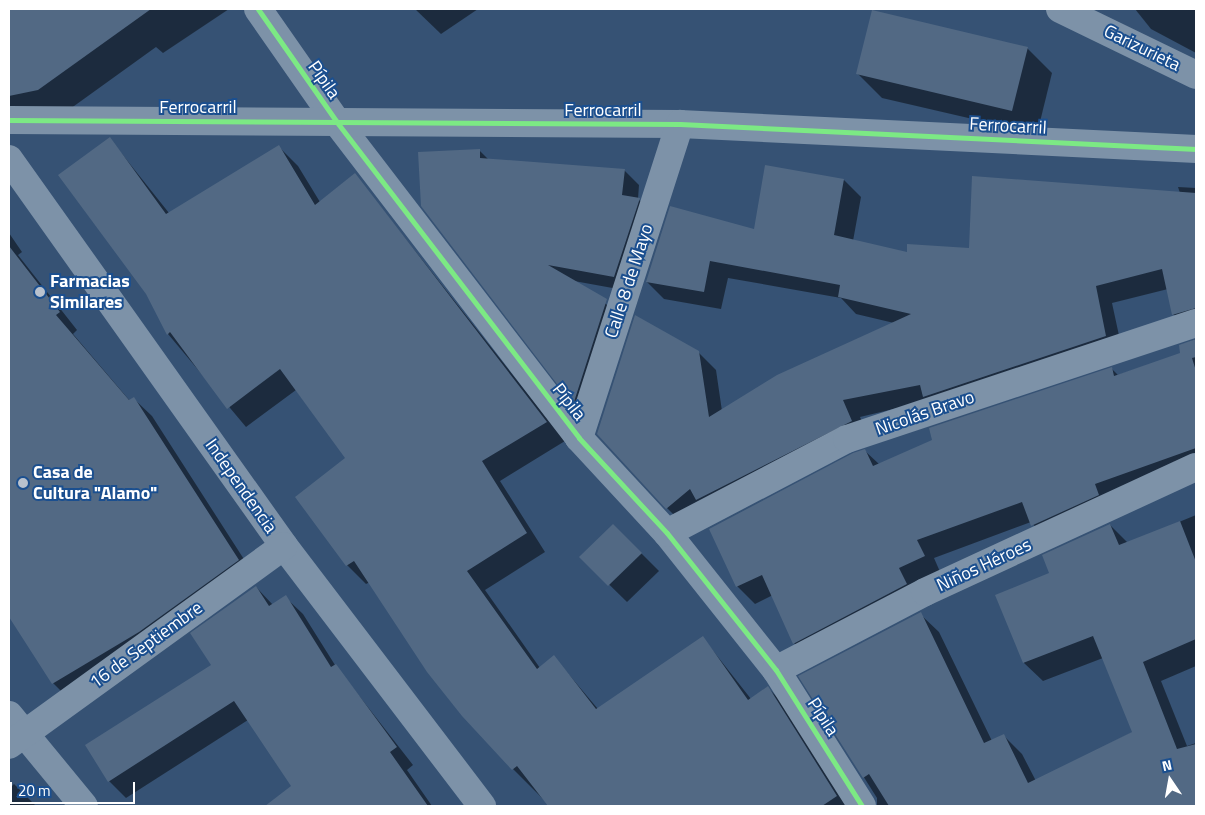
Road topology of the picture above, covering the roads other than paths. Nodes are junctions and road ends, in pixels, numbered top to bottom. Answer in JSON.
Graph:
{"nodes":[{"id":1,"x":258,"y":9,"type":"edge"},
{"id":2,"x":1060,"y":9,"type":"edge"},
{"id":3,"x":1196,"y":75,"type":"edge"},
{"id":4,"x":9,"y":120,"type":"edge"},
{"id":5,"x":336,"y":122,"type":"junction"},
{"id":6,"x":680,"y":124,"type":"junction"},
{"id":7,"x":1196,"y":149,"type":"edge"},
{"id":8,"x":9,"y":159,"type":"edge"},
{"id":9,"x":1196,"y":323,"type":"edge"},
{"id":10,"x":579,"y":438,"type":"junction"},
{"id":11,"x":1196,"y":467,"type":"edge"},
{"id":12,"x":667,"y":533,"type":"junction"},
{"id":13,"x":284,"y":546,"type":"junction"},
{"id":14,"x":776,"y":670,"type":"junction"},
{"id":15,"x":13,"y":731,"type":"edge"},
{"id":16,"x":84,"y":806,"type":"edge"},
{"id":17,"x":482,"y":806,"type":"edge"},
{"id":18,"x":862,"y":806,"type":"edge"}],
"edges":[{"from":1,"to":5,"type":"street","name":"Pípila"},
{"from":2,"to":3,"type":"street","name":"Garizurieta"},
{"from":4,"to":5,"type":"street","name":"Ferrocarril"},
{"from":5,"to":6,"type":"street","name":"Ferrocarril"},
{"from":5,"to":10,"type":"street","name":"Pípila"},
{"from":6,"to":7,"type":"street","name":"Ferrocarril"},
{"from":6,"to":10,"type":"street","name":"Calle 8 de Mayo"},
{"from":8,"to":13,"type":"street","name":"Independencia"},
{"from":9,"to":12,"type":"street","name":"Nicolás Bravo"},
{"from":10,"to":12,"type":"street","name":"Pípila"},
{"from":11,"to":14,"type":"street","name":"Niños Héroes"},
{"from":12,"to":14,"type":"street","name":"Pípila"},
{"from":13,"to":15,"type":"street","name":"16 de Septiembre"},
{"from":13,"to":17,"type":"street","name":"Independencia"},
{"from":14,"to":18,"type":"street","name":"Pípila"},
{"from":15,"to":16,"type":"street"}]}
